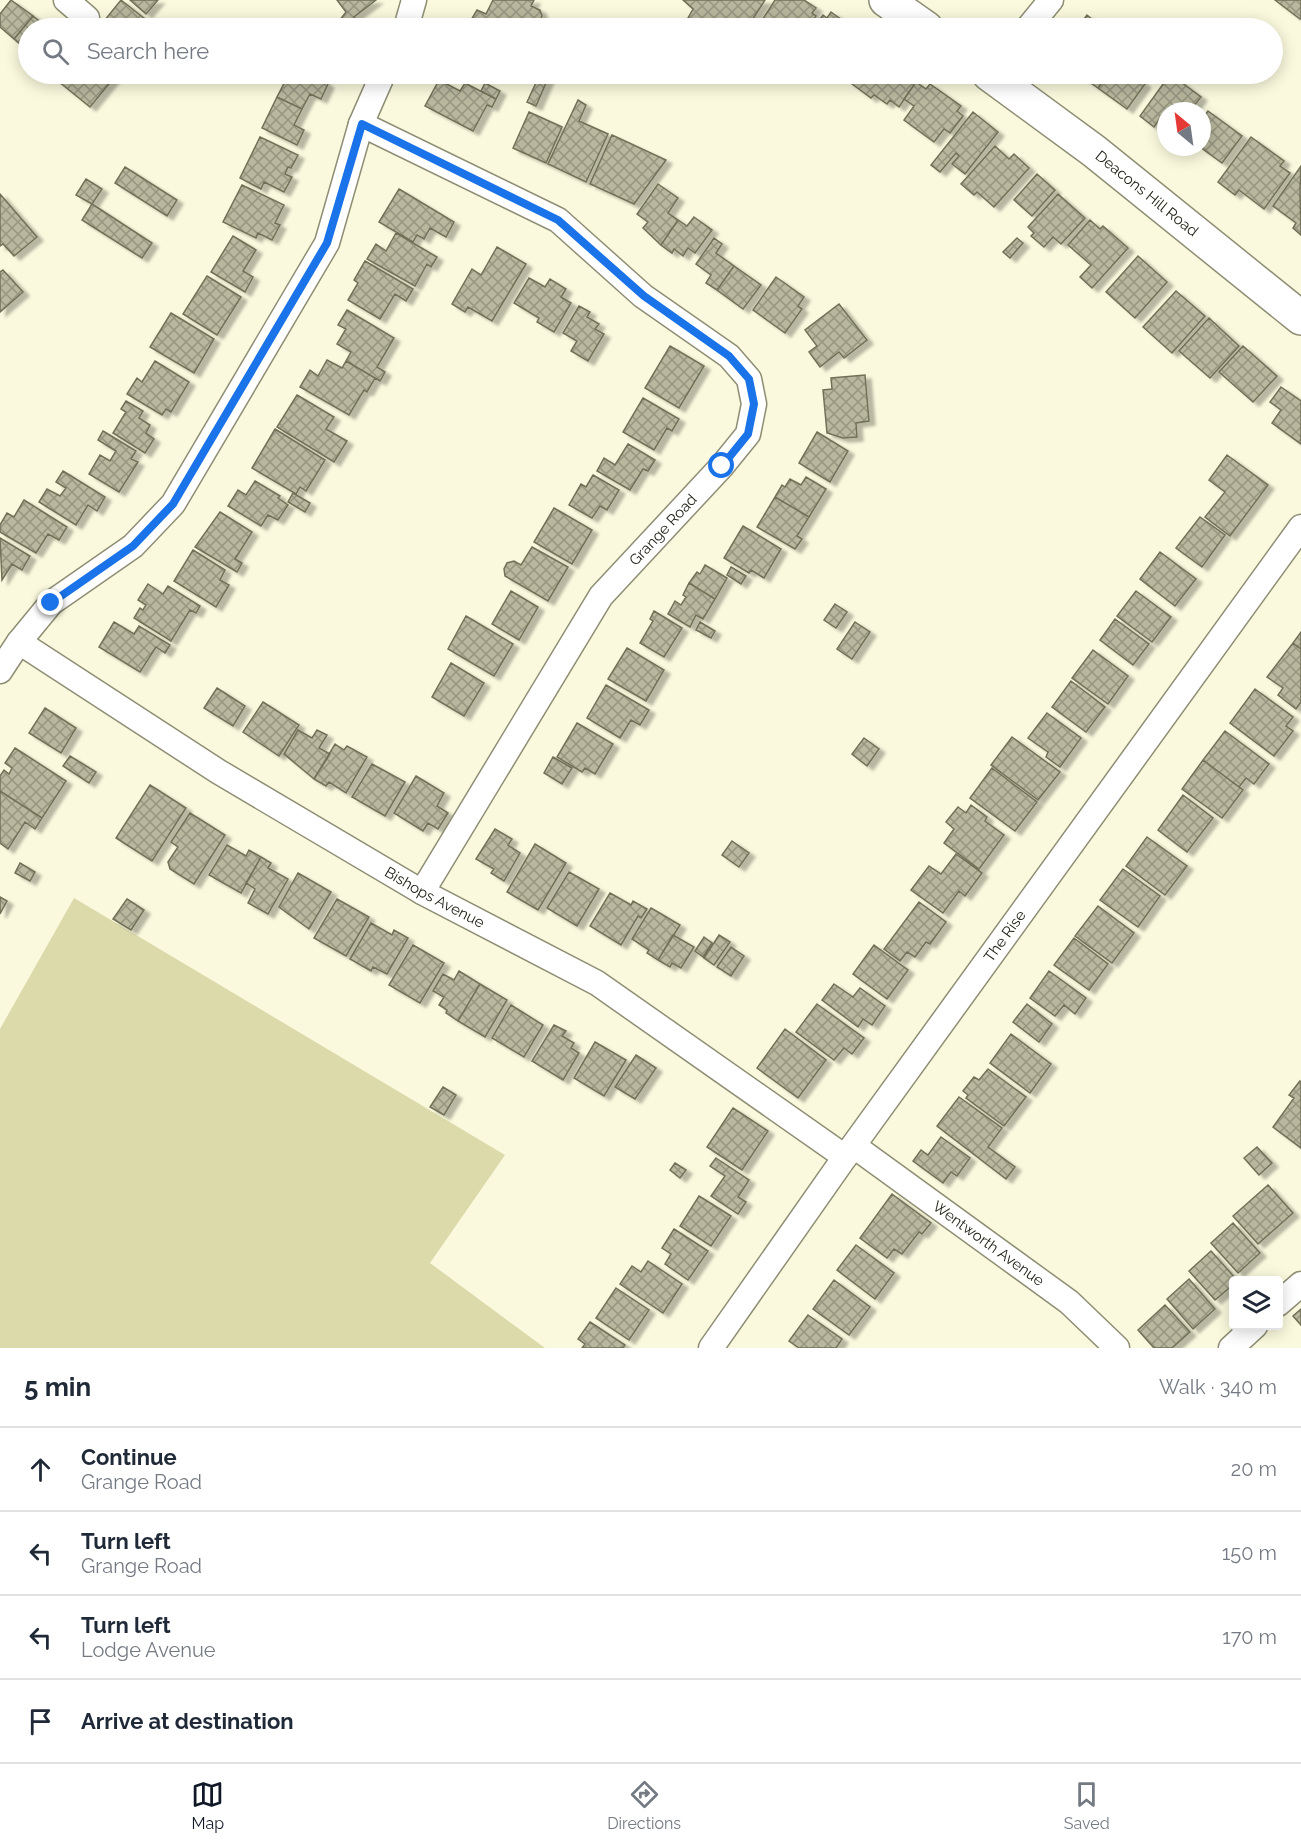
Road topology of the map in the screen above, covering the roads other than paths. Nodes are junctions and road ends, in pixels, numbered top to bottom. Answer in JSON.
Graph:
{"nodes":[{"id":1,"x":66,"y":0,"type":"edge"},
{"id":2,"x":414,"y":0,"type":"edge"},
{"id":3,"x":886,"y":0,"type":"edge"},
{"id":4,"x":1051,"y":0,"type":"edge"},
{"id":5,"x":87,"y":18,"type":"dead end"},
{"id":6,"x":409,"y":18,"type":"edge"},
{"id":7,"x":912,"y":18,"type":"edge"},
{"id":8,"x":1036,"y":18,"type":"edge"},
{"id":9,"x":379,"y":84,"type":"edge"},
{"id":10,"x":1004,"y":84,"type":"edge"},
{"id":11,"x":362,"y":124,"type":"junction"},
{"id":12,"x":1301,"y":318,"type":"edge"},
{"id":13,"x":1301,"y":527,"type":"edge"},
{"id":14,"x":19,"y":642,"type":"junction"},
{"id":15,"x":0,"y":671,"type":"edge"},
{"id":16,"x":422,"y":892,"type":"junction"},
{"id":17,"x":850,"y":1151,"type":"junction"},
{"id":18,"x":1301,"y":1284,"type":"edge"},
{"id":19,"x":1283,"y":1300,"type":"edge"},
{"id":20,"x":1251,"y":1330,"type":"edge"},
{"id":21,"x":711,"y":1348,"type":"edge"},
{"id":22,"x":1117,"y":1348,"type":"edge"},
{"id":23,"x":1231,"y":1348,"type":"edge"}],
"edges":[{"from":1,"to":5,"type":"street"},
{"from":2,"to":6,"type":"street"},
{"from":3,"to":7,"type":"street"},
{"from":4,"to":8,"type":"street"},
{"from":9,"to":11,"type":"street"},
{"from":10,"to":12,"type":"street","name":"Deacons Hill Road"},
{"from":11,"to":14,"type":"street"},
{"from":11,"to":16,"type":"street","name":"Grange Road"},
{"from":13,"to":17,"type":"street","name":"The Rise"},
{"from":14,"to":15,"type":"street"},
{"from":14,"to":16,"type":"street","name":"Bishops Avenue"},
{"from":16,"to":17,"type":"street","name":"Bishops Avenue"},
{"from":17,"to":21,"type":"street","name":"The Rise"},
{"from":17,"to":22,"type":"street","name":"Wentworth Avenue"},
{"from":18,"to":19,"type":"street"},
{"from":20,"to":23,"type":"street"}]}
